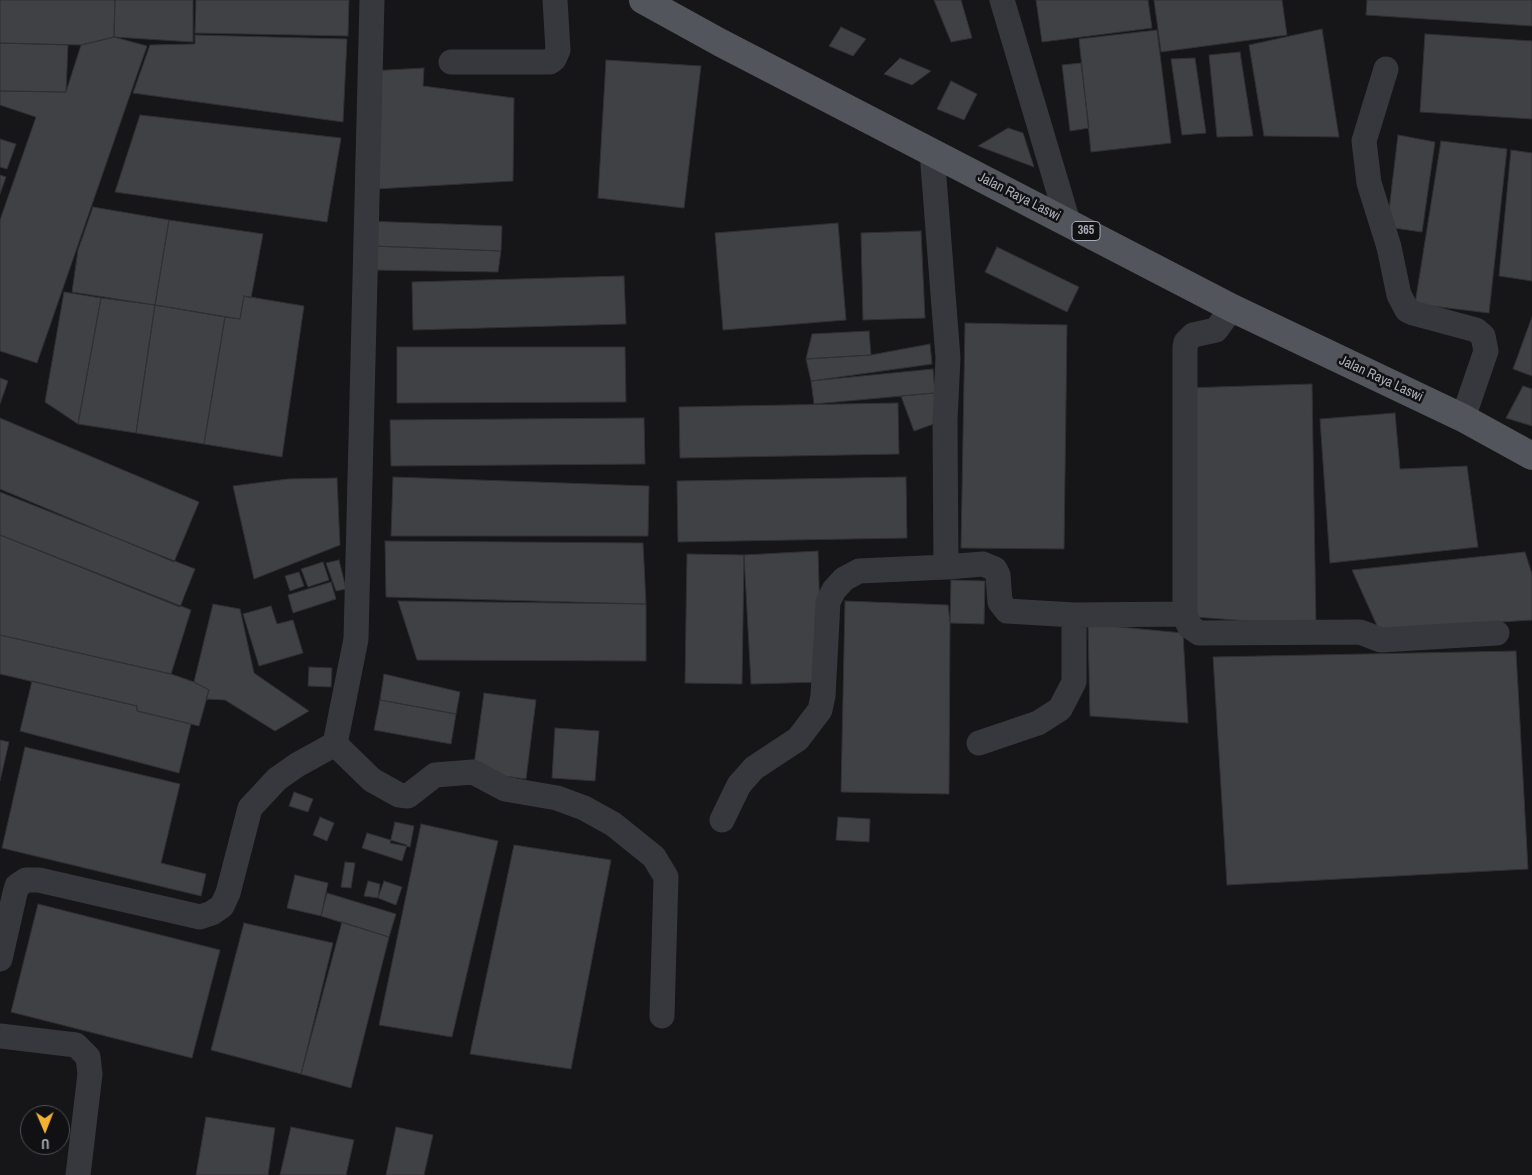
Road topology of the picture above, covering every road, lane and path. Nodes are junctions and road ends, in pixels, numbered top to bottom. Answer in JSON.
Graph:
{"nodes":[{"id":1,"x":372,"y":0,"type":"edge"},
{"id":2,"x":555,"y":0,"type":"edge"},
{"id":3,"x":643,"y":0,"type":"edge"},
{"id":4,"x":1002,"y":0,"type":"edge"},
{"id":5,"x":450,"y":62,"type":"dead end"},
{"id":6,"x":1386,"y":69,"type":"dead end"},
{"id":7,"x":932,"y":152,"type":"junction"},
{"id":8,"x":1068,"y":222,"type":"junction"},
{"id":9,"x":1232,"y":308,"type":"junction"},
{"id":10,"x":1463,"y":418,"type":"junction"},
{"id":11,"x":1532,"y":456,"type":"edge"},
{"id":12,"x":946,"y":567,"type":"junction"},
{"id":13,"x":1185,"y":614,"type":"junction"},
{"id":14,"x":1074,"y":615,"type":"junction"},
{"id":15,"x":1497,"y":633,"type":"dead end"},
{"id":16,"x":980,"y":743,"type":"dead end"},
{"id":17,"x":335,"y":744,"type":"junction"},
{"id":18,"x":722,"y":820,"type":"dead end"},
{"id":19,"x":0,"y":959,"type":"edge"},
{"id":20,"x":662,"y":1016,"type":"dead end"},
{"id":21,"x":0,"y":1036,"type":"edge"},
{"id":22,"x":78,"y":1175,"type":"edge"}],
"edges":[{"from":1,"to":17,"type":"street"},
{"from":2,"to":5,"type":"street"},
{"from":3,"to":7,"type":"main road","name":"Jalan Raya Laswi","number":"365"},
{"from":4,"to":8,"type":"street"},
{"from":6,"to":10,"type":"street"},
{"from":7,"to":8,"type":"main road","name":"Jalan Raya Laswi","number":"365"},
{"from":7,"to":12,"type":"street"},
{"from":8,"to":9,"type":"main road","name":"Jalan Raya Laswi","number":"365"},
{"from":9,"to":10,"type":"main road","name":"Jalan Raya Laswi","number":"365"},
{"from":9,"to":13,"type":"street"},
{"from":10,"to":11,"type":"main road","name":"Jalan Raya Laswi","number":"365"},
{"from":12,"to":14,"type":"street"},
{"from":12,"to":18,"type":"street"},
{"from":13,"to":14,"type":"street"},
{"from":13,"to":15,"type":"street"},
{"from":14,"to":16,"type":"street"},
{"from":17,"to":19,"type":"street"},
{"from":17,"to":20,"type":"street"},
{"from":21,"to":22,"type":"street"}]}
